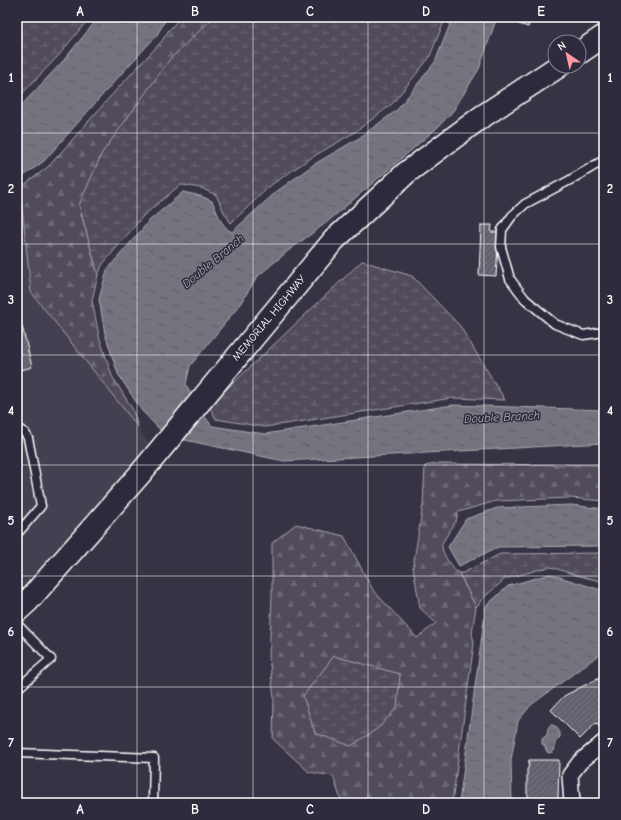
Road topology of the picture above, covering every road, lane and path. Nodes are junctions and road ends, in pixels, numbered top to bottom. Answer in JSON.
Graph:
{"nodes":[{"id":1,"x":604,"y":36,"type":"edge"},
{"id":2,"x":587,"y":48,"type":"edge"},
{"id":3,"x":547,"y":74,"type":"edge"},
{"id":4,"x":604,"y":160,"type":"edge"},
{"id":5,"x":604,"y":332,"type":"edge"},
{"id":6,"x":17,"y":431,"type":"edge"},
{"id":7,"x":17,"y":534,"type":"edge"},
{"id":8,"x":17,"y":610,"type":"edge"},
{"id":9,"x":17,"y":624,"type":"edge"},
{"id":10,"x":17,"y":689,"type":"edge"},
{"id":11,"x":604,"y":742,"type":"edge"},
{"id":12,"x":17,"y":753,"type":"edge"},
{"id":13,"x":152,"y":803,"type":"edge"},
{"id":14,"x":572,"y":803,"type":"edge"}],
"edges":[{"from":1,"to":2,"type":"street"},
{"from":3,"to":8,"type":"street","name":"MEMORIAL HIGHWAY"},
{"from":4,"to":5,"type":"lane"},
{"from":6,"to":7,"type":"lane"},
{"from":9,"to":10,"type":"lane"},
{"from":11,"to":14,"type":"street"},
{"from":12,"to":13,"type":"lane"}]}
